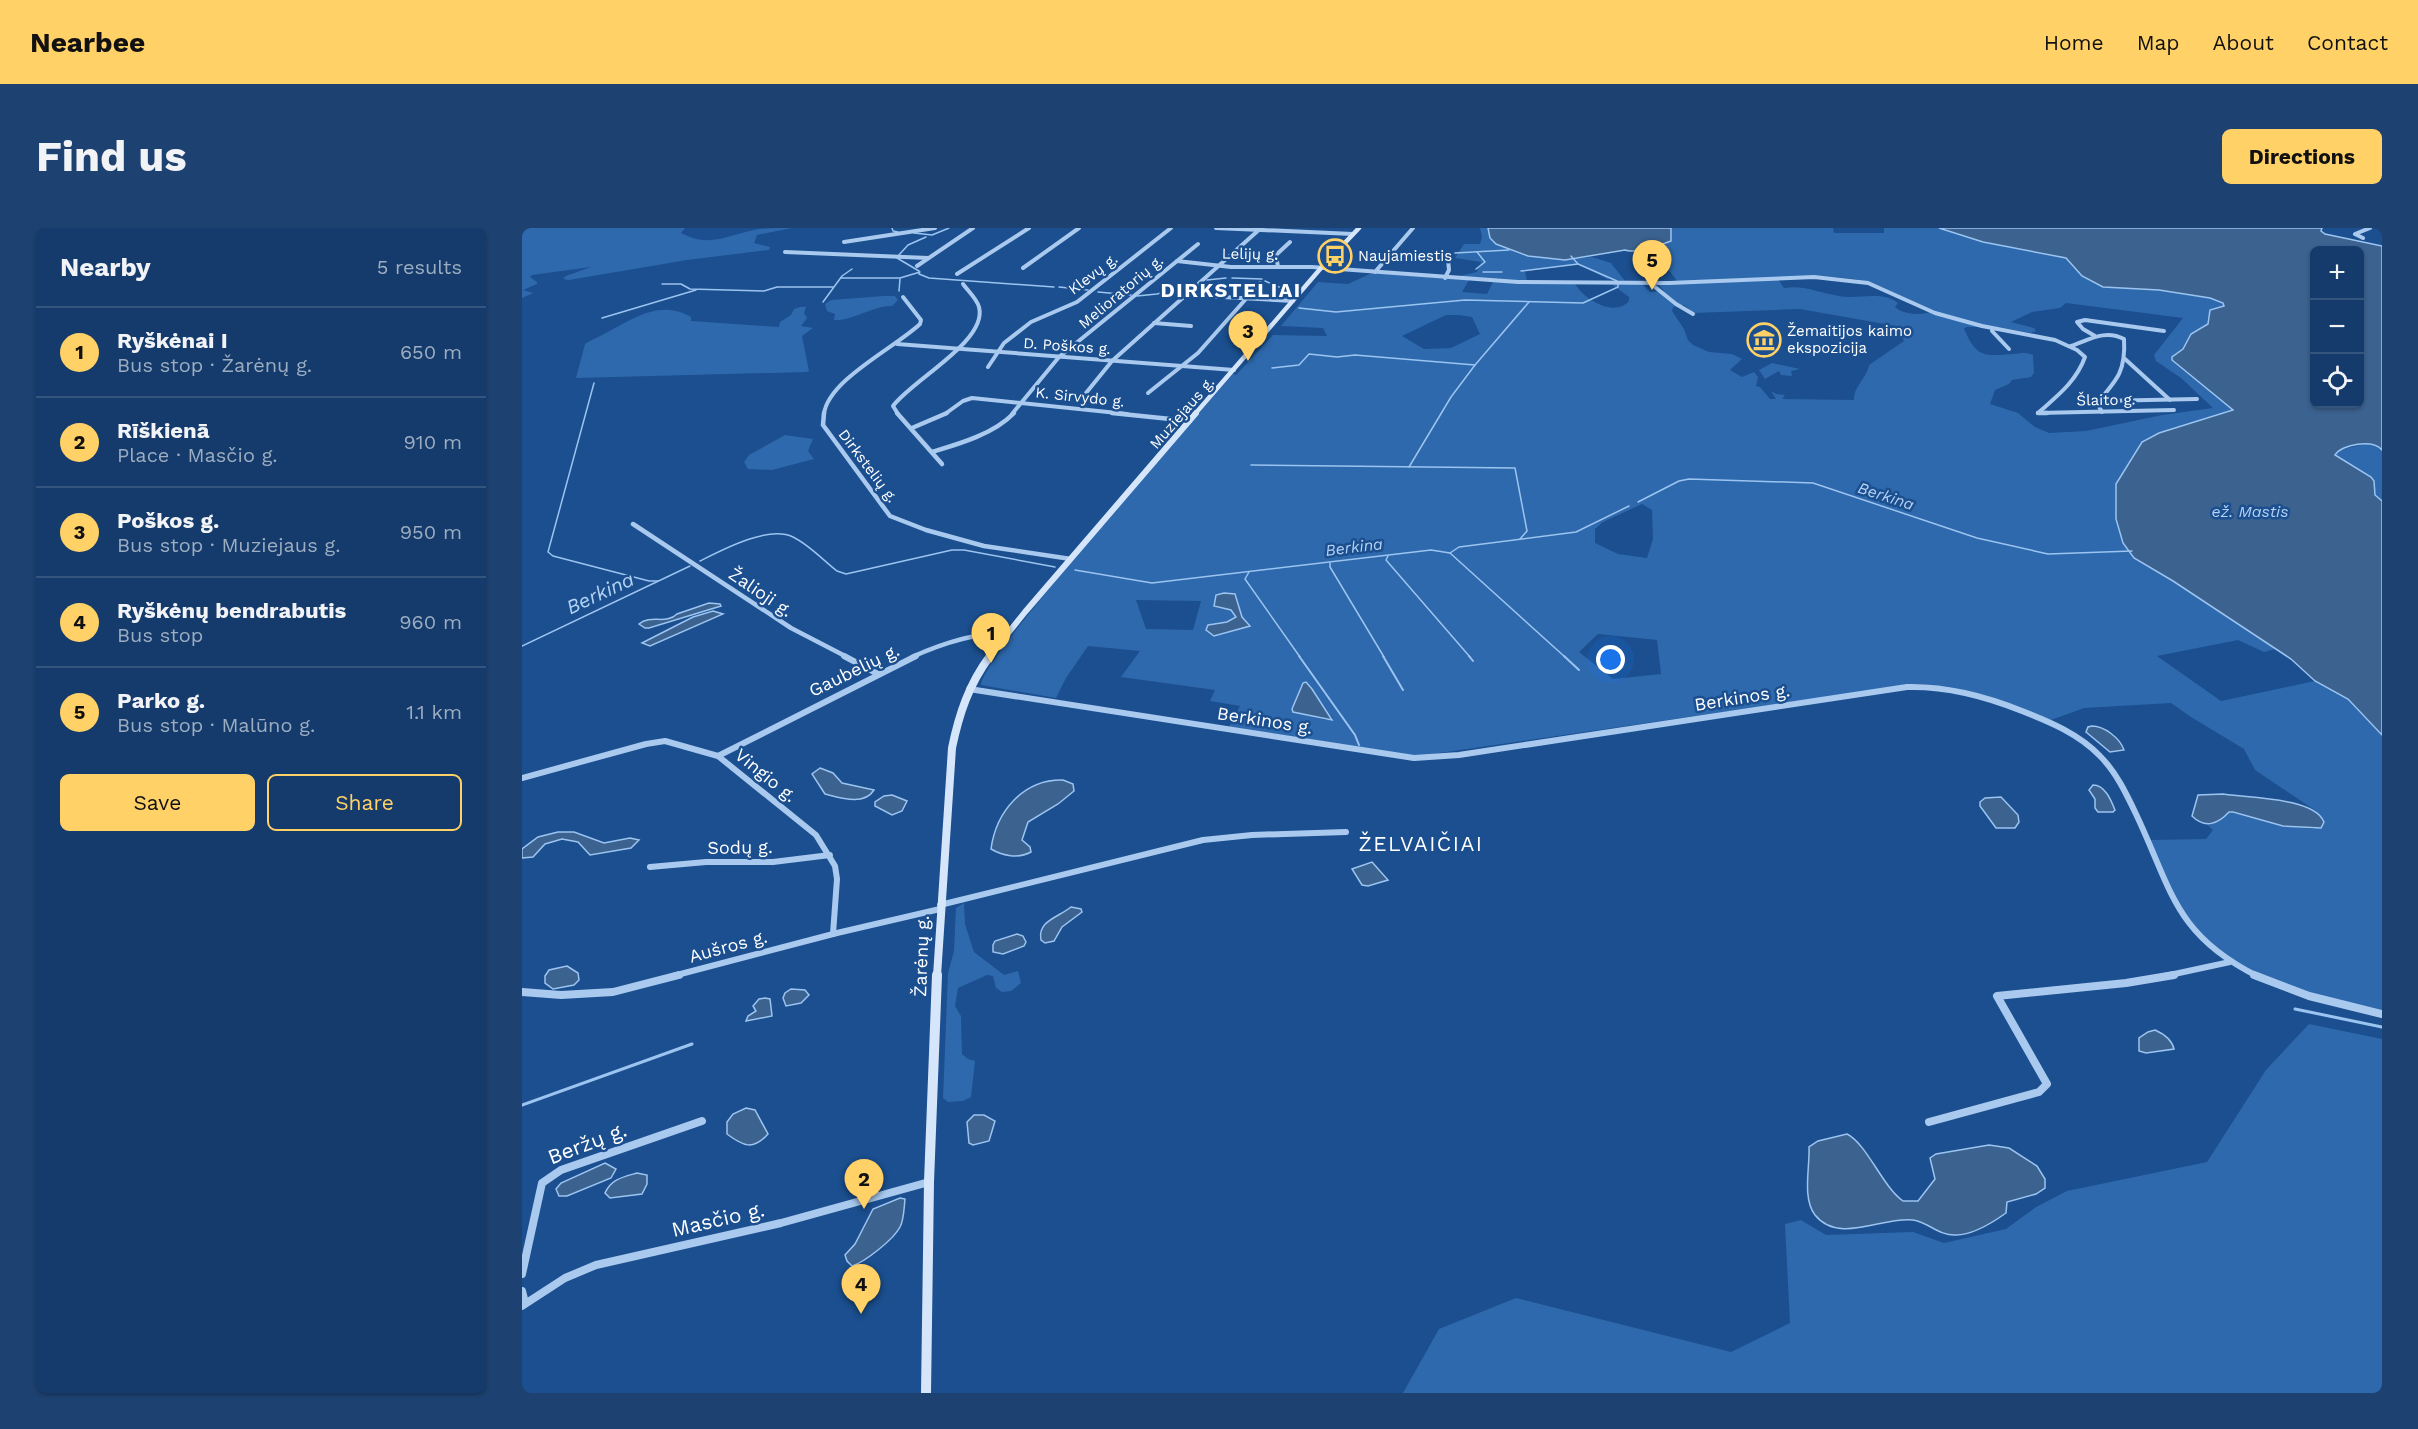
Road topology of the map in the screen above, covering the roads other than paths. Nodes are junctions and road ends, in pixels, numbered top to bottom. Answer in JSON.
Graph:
{"nodes":[{"id":1,"x":934,"y":228,"type":"edge"},
{"id":2,"x":973,"y":228,"type":"edge"},
{"id":3,"x":1029,"y":228,"type":"edge"},
{"id":4,"x":1079,"y":228,"type":"edge"},
{"id":5,"x":1171,"y":228,"type":"edge"},
{"id":6,"x":1216,"y":228,"type":"edge"},
{"id":7,"x":1359,"y":228,"type":"edge"},
{"id":8,"x":1413,"y":228,"type":"edge"},
{"id":9,"x":2370,"y":228,"type":"edge"},
{"id":10,"x":1260,"y":229,"type":"edge"},
{"id":11,"x":1353,"y":234,"type":"junction"},
{"id":12,"x":2362,"y":238,"type":"dead end"},
{"id":13,"x":844,"y":242,"type":"dead end"},
{"id":14,"x":1290,"y":242,"type":"dead end"},
{"id":15,"x":1198,"y":244,"type":"dead end"},
{"id":16,"x":785,"y":252,"type":"dead end"},
{"id":17,"x":928,"y":258,"type":"junction"},
{"id":18,"x":1448,"y":259,"type":"dead end"},
{"id":19,"x":1177,"y":261,"type":"junction"},
{"id":20,"x":917,"y":266,"type":"dead end"},
{"id":21,"x":1218,"y":266,"type":"junction"},
{"id":22,"x":1278,"y":267,"type":"junction"},
{"id":23,"x":1023,"y":268,"type":"dead end"},
{"id":24,"x":1322,"y":268,"type":"junction"},
{"id":25,"x":1375,"y":272,"type":"junction"},
{"id":26,"x":957,"y":274,"type":"dead end"},
{"id":27,"x":1445,"y":278,"type":"junction"},
{"id":28,"x":1260,"y":283,"type":"dead end"},
{"id":29,"x":1650,"y":283,"type":"junction"},
{"id":30,"x":963,"y":284,"type":"dead end"},
{"id":31,"x":1186,"y":295,"type":"junction"},
{"id":32,"x":903,"y":297,"type":"dead end"},
{"id":33,"x":1248,"y":299,"type":"junction"},
{"id":34,"x":1293,"y":302,"type":"junction"},
{"id":35,"x":1693,"y":314,"type":"dead end"},
{"id":36,"x":1154,"y":323,"type":"junction"},
{"id":37,"x":1191,"y":326,"type":"dead end"},
{"id":38,"x":1993,"y":328,"type":"junction"},
{"id":39,"x":2164,"y":331,"type":"dead end"},
{"id":40,"x":2095,"y":336,"type":"junction"},
{"id":41,"x":897,"y":344,"type":"junction"},
{"id":42,"x":2071,"y":346,"type":"junction"},
{"id":43,"x":2009,"y":349,"type":"dead end"},
{"id":44,"x":958,"y":350,"type":"junction"},
{"id":45,"x":999,"y":353,"type":"junction"},
{"id":46,"x":1059,"y":357,"type":"junction"},
{"id":47,"x":2125,"y":359,"type":"junction"},
{"id":48,"x":1112,"y":361,"type":"junction"},
{"id":49,"x":1179,"y":366,"type":"junction"},
{"id":50,"x":988,"y":367,"type":"dead end"},
{"id":51,"x":1234,"y":370,"type":"junction"},
{"id":52,"x":1086,"y":393,"type":"dead end"},
{"id":53,"x":1148,"y":393,"type":"dead end"},
{"id":54,"x":2197,"y":399,"type":"dead end"},
{"id":55,"x":2170,"y":400,"type":"junction"},
{"id":56,"x":2100,"y":401,"type":"junction"},
{"id":57,"x":1021,"y":403,"type":"junction"},
{"id":58,"x":2174,"y":410,"type":"dead end"},
{"id":59,"x":2102,"y":412,"type":"junction"},
{"id":60,"x":1190,"y":421,"type":"junction"},
{"id":61,"x":912,"y":428,"type":"junction"},
{"id":62,"x":932,"y":452,"type":"junction"},
{"id":63,"x":942,"y":464,"type":"dead end"},
{"id":64,"x":633,"y":524,"type":"dead end"},
{"id":65,"x":1071,"y":559,"type":"junction"},
{"id":66,"x":1009,"y":632,"type":"junction"},
{"id":67,"x":878,"y":674,"type":"junction"},
{"id":68,"x":969,"y":689,"type":"junction"},
{"id":69,"x":718,"y":756,"type":"junction"},
{"id":70,"x":522,"y":778,"type":"edge"},
{"id":71,"x":1346,"y":831,"type":"dead end"},
{"id":72,"x":830,"y":855,"type":"junction"},
{"id":73,"x":650,"y":867,"type":"dead end"},
{"id":74,"x":940,"y":907,"type":"junction"},
{"id":75,"x":833,"y":934,"type":"junction"},
{"id":76,"x":2230,"y":962,"type":"junction"},
{"id":77,"x":522,"y":992,"type":"edge"},
{"id":78,"x":2382,"y":1014,"type":"edge"},
{"id":79,"x":702,"y":1121,"type":"dead end"},
{"id":80,"x":1929,"y":1122,"type":"dead end"},
{"id":81,"x":929,"y":1182,"type":"junction"},
{"id":82,"x":522,"y":1274,"type":"edge"},
{"id":83,"x":522,"y":1291,"type":"edge"},
{"id":84,"x":524,"y":1304,"type":"edge"},
{"id":85,"x":926,"y":1393,"type":"edge"}],
"edges":[{"from":1,"to":13,"type":"street"},
{"from":2,"to":17,"type":"street"},
{"from":3,"to":26,"type":"street"},
{"from":4,"to":23,"type":"street"},
{"from":5,"to":45,"type":"street","name":"Klevų g."},
{"from":6,"to":10,"type":"street"},
{"from":7,"to":11,"type":"main road","name":"Muziejaus g."},
{"from":8,"to":25,"type":"street"},
{"from":9,"to":12,"type":"street"},
{"from":10,"to":11,"type":"street"},
{"from":10,"to":21,"type":"street"},
{"from":11,"to":24,"type":"main road","name":"Muziejaus g."},
{"from":14,"to":22,"type":"street"},
{"from":15,"to":19,"type":"street","name":"Melioratorių g."},
{"from":16,"to":17,"type":"street"},
{"from":17,"to":20,"type":"street"},
{"from":18,"to":27,"type":"street"},
{"from":19,"to":21,"type":"street","name":"Lelijų g."},
{"from":19,"to":46,"type":"street","name":"Melioratorių g."},
{"from":21,"to":22,"type":"street","name":"Lelijų g."},
{"from":21,"to":31,"type":"street"},
{"from":22,"to":24,"type":"street","name":"Lelijų g."},
{"from":24,"to":25,"type":"street","name":"Lelijų g."},
{"from":24,"to":34,"type":"main road","name":"Muziejaus g."},
{"from":25,"to":27,"type":"street","name":"Lelijų g."},
{"from":27,"to":29,"type":"street","name":"Lelijų g."},
{"from":28,"to":33,"type":"street"},
{"from":29,"to":35,"type":"street"},
{"from":29,"to":38,"type":"street","name":"Lelijų g."},
{"from":30,"to":44,"type":"street"},
{"from":31,"to":33,"type":"street"},
{"from":31,"to":36,"type":"street"},
{"from":32,"to":41,"type":"street","name":"Dirkstelių g."},
{"from":33,"to":34,"type":"street"},
{"from":33,"to":49,"type":"street"},
{"from":34,"to":51,"type":"main road","name":"Muziejaus g."},
{"from":36,"to":37,"type":"street"},
{"from":36,"to":48,"type":"street"},
{"from":38,"to":42,"type":"street","name":"Lelijų g."},
{"from":38,"to":43,"type":"street"},
{"from":39,"to":40,"type":"street"},
{"from":40,"to":42,"type":"street"},
{"from":40,"to":47,"type":"street"},
{"from":41,"to":44,"type":"street","name":"D. Poškos g."},
{"from":41,"to":65,"type":"street","name":"Dirkstelių g."},
{"from":42,"to":59,"type":"street","name":"Šlaito g."},
{"from":44,"to":45,"type":"street","name":"D. Poškos g."},
{"from":44,"to":61,"type":"street"},
{"from":45,"to":46,"type":"street","name":"D. Poškos g."},
{"from":45,"to":50,"type":"street","name":"Klevų g."},
{"from":46,"to":48,"type":"street","name":"D. Poškos g."},
{"from":46,"to":57,"type":"street","name":"Melioratorių g."},
{"from":47,"to":55,"type":"street"},
{"from":47,"to":56,"type":"street"},
{"from":48,"to":49,"type":"street","name":"D. Poškos g."},
{"from":48,"to":52,"type":"street"},
{"from":49,"to":51,"type":"street","name":"D. Poškos g."},
{"from":49,"to":53,"type":"street"},
{"from":51,"to":60,"type":"main road","name":"Muziejaus g."},
{"from":54,"to":55,"type":"street"},
{"from":55,"to":56,"type":"street"},
{"from":56,"to":59,"type":"street"},
{"from":57,"to":60,"type":"street","name":"K. Sirvydo g."},
{"from":57,"to":61,"type":"street","name":"K. Sirvydo g."},
{"from":57,"to":62,"type":"street","name":"Melioratorių g."},
{"from":58,"to":59,"type":"street","name":"Šlaito g."},
{"from":60,"to":65,"type":"main road","name":"Muziejaus g."},
{"from":61,"to":62,"type":"street"},
{"from":62,"to":63,"type":"street"},
{"from":64,"to":67,"type":"street","name":"Žalioji g."},
{"from":65,"to":66,"type":"main road","name":"Žarėnų g."},
{"from":66,"to":67,"type":"street","name":"Gaubelių g."},
{"from":66,"to":68,"type":"main road","name":"Žarėnų g."},
{"from":67,"to":69,"type":"street","name":"Gaubelių g."},
{"from":68,"to":74,"type":"main road","name":"Žarėnų g."},
{"from":68,"to":76,"type":"street","name":"Berkinos g."},
{"from":69,"to":70,"type":"street","name":"Vingio g."},
{"from":69,"to":72,"type":"street","name":"Vingio g."},
{"from":71,"to":74,"type":"street","name":"Aušros g."},
{"from":72,"to":73,"type":"street","name":"Sodų g."},
{"from":72,"to":75,"type":"street","name":"Vingio g."},
{"from":74,"to":75,"type":"street","name":"Aušros g."},
{"from":74,"to":81,"type":"main road","name":"Žarėnų g."},
{"from":75,"to":77,"type":"street","name":"Aušros g."},
{"from":76,"to":78,"type":"street","name":"Berkinos g."},
{"from":76,"to":80,"type":"street"},
{"from":79,"to":82,"type":"street","name":"Beržų g."},
{"from":81,"to":84,"type":"street","name":"Masčio g."},
{"from":81,"to":85,"type":"main road","name":"Žarėnų g."},
{"from":83,"to":84,"type":"street"}]}
